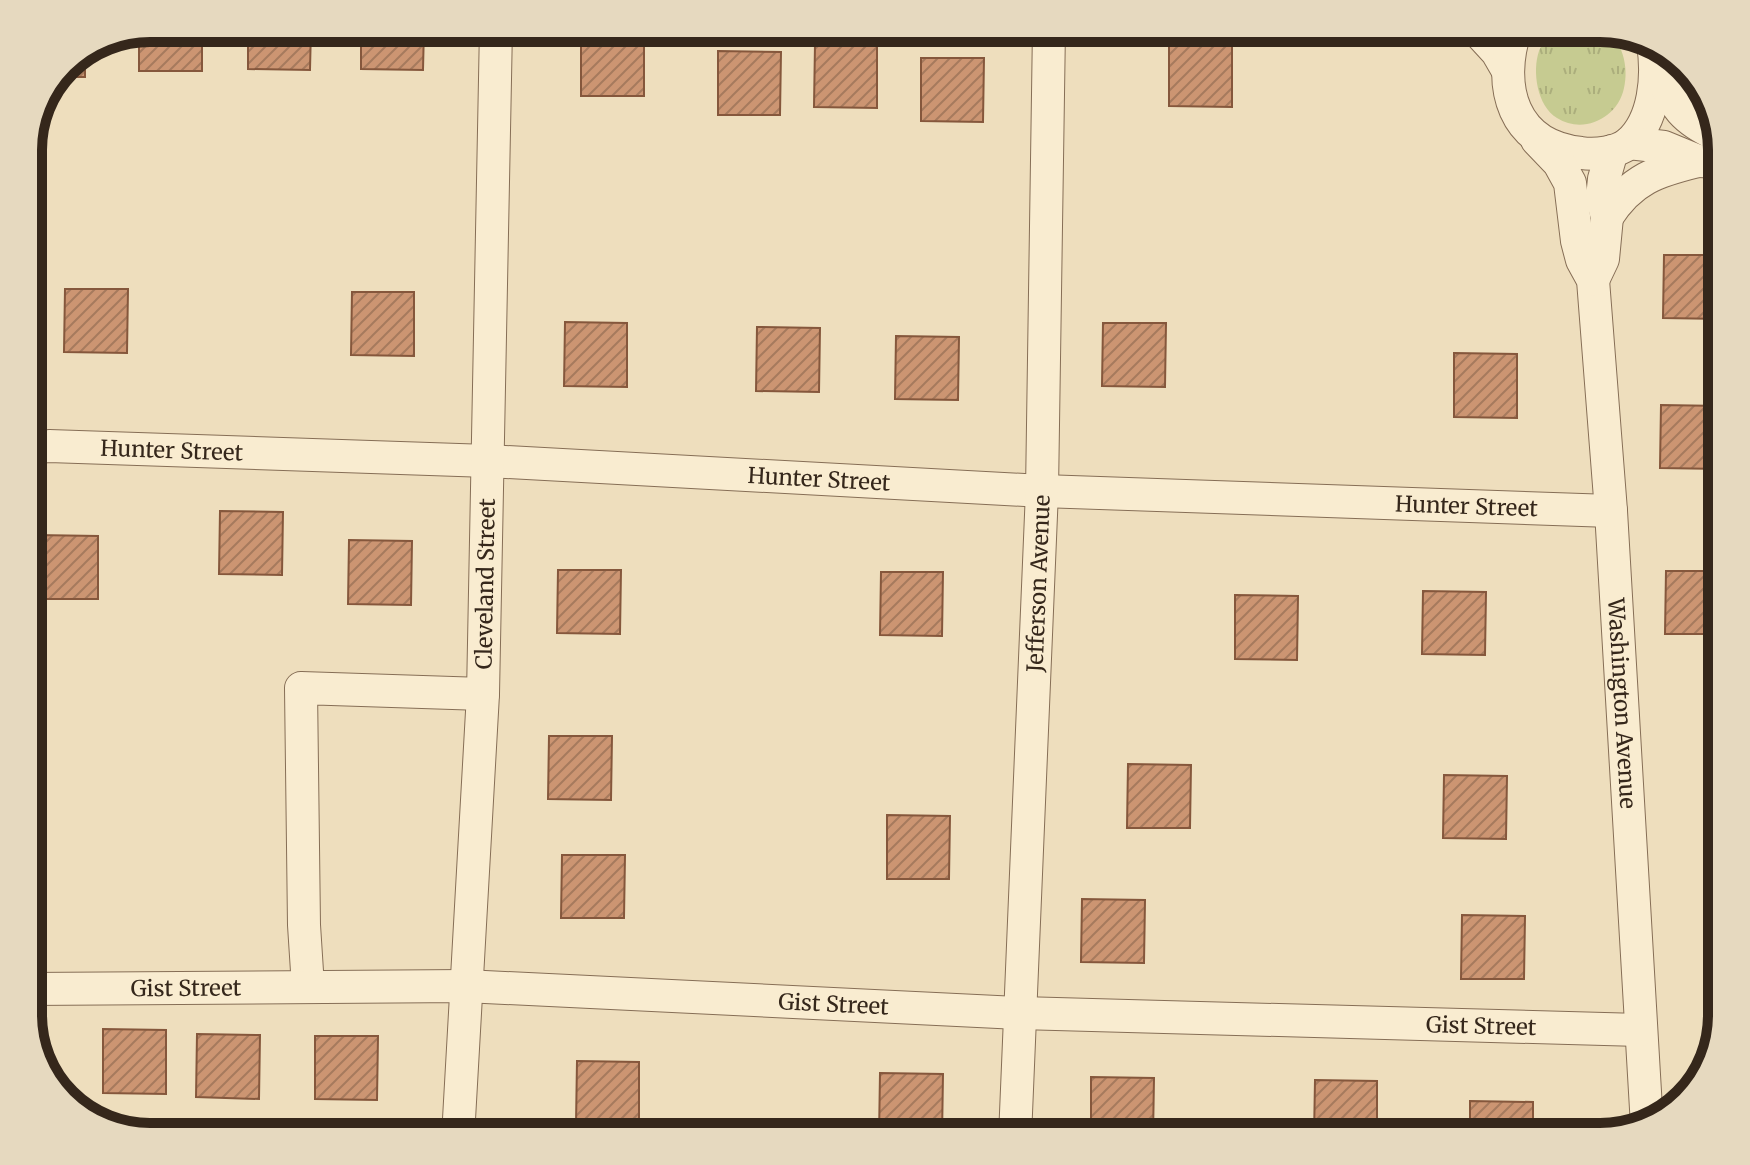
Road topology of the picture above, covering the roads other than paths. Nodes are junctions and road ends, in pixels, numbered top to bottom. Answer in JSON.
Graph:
{"nodes":[{"id":1,"x":496,"y":42,"type":"edge"},
{"id":2,"x":1049,"y":42,"type":"edge"},
{"id":3,"x":1488,"y":42,"type":"edge"},
{"id":4,"x":1512,"y":42,"type":"edge"},
{"id":5,"x":1655,"y":57,"type":"edge"},
{"id":6,"x":1656,"y":57,"type":"edge"},
{"id":7,"x":1508,"y":71,"type":"junction"},
{"id":8,"x":1706,"y":130,"type":"edge"},
{"id":9,"x":1537,"y":140,"type":"junction"},
{"id":10,"x":1620,"y":147,"type":"junction"},
{"id":11,"x":1708,"y":161,"type":"edge"},
{"id":12,"x":1708,"y":162,"type":"edge"},
{"id":13,"x":1607,"y":217,"type":"junction"},
{"id":14,"x":1593,"y":280,"type":"junction"},
{"id":15,"x":42,"y":448,"type":"edge"},
{"id":16,"x":488,"y":461,"type":"junction"},
{"id":17,"x":1042,"y":491,"type":"junction"},
{"id":18,"x":1611,"y":511,"type":"junction"},
{"id":19,"x":483,"y":694,"type":"junction"},
{"id":20,"x":465,"y":986,"type":"junction"},
{"id":21,"x":308,"y":987,"type":"junction"},
{"id":22,"x":42,"y":989,"type":"edge"},
{"id":23,"x":1020,"y":1013,"type":"junction"},
{"id":24,"x":1640,"y":1030,"type":"junction"},
{"id":25,"x":1646,"y":1113,"type":"edge"},
{"id":26,"x":459,"y":1123,"type":"edge"},
{"id":27,"x":1016,"y":1123,"type":"edge"}],
"edges":[{"from":1,"to":16,"type":"street","name":"Cleveland Street"},
{"from":2,"to":17,"type":"street","name":"Jefferson Avenue"},
{"from":3,"to":7,"type":"street"},
{"from":4,"to":7,"type":"street"},
{"from":5,"to":10,"type":"street","name":"Washington Avenue"},
{"from":6,"to":8,"type":"street"},
{"from":7,"to":9,"type":"street","name":"Washington Avenue"},
{"from":9,"to":10,"type":"street"},
{"from":9,"to":14,"type":"street","name":"Washington Avenue"},
{"from":10,"to":11,"type":"street"},
{"from":10,"to":13,"type":"street","name":"Washington Avenue"},
{"from":12,"to":13,"type":"street"},
{"from":13,"to":14,"type":"street","name":"Washington Avenue"},
{"from":14,"to":18,"type":"street","name":"Washington Avenue"},
{"from":15,"to":16,"type":"street","name":"Hunter Street"},
{"from":16,"to":17,"type":"street","name":"Hunter Street"},
{"from":16,"to":19,"type":"street","name":"Cleveland Street"},
{"from":17,"to":18,"type":"street","name":"Hunter Street"},
{"from":17,"to":23,"type":"street","name":"Jefferson Avenue"},
{"from":18,"to":24,"type":"street","name":"Washington Avenue"},
{"from":19,"to":20,"type":"street","name":"Cleveland Street"},
{"from":19,"to":21,"type":"street"},
{"from":20,"to":21,"type":"street","name":"Gist Street"},
{"from":20,"to":23,"type":"street","name":"Gist Street"},
{"from":20,"to":26,"type":"street","name":"Cleveland Street"},
{"from":21,"to":22,"type":"street","name":"Gist Street"},
{"from":23,"to":24,"type":"street","name":"Gist Street"},
{"from":23,"to":27,"type":"street","name":"Jefferson Avenue"},
{"from":24,"to":25,"type":"street","name":"Washington Avenue"}]}
